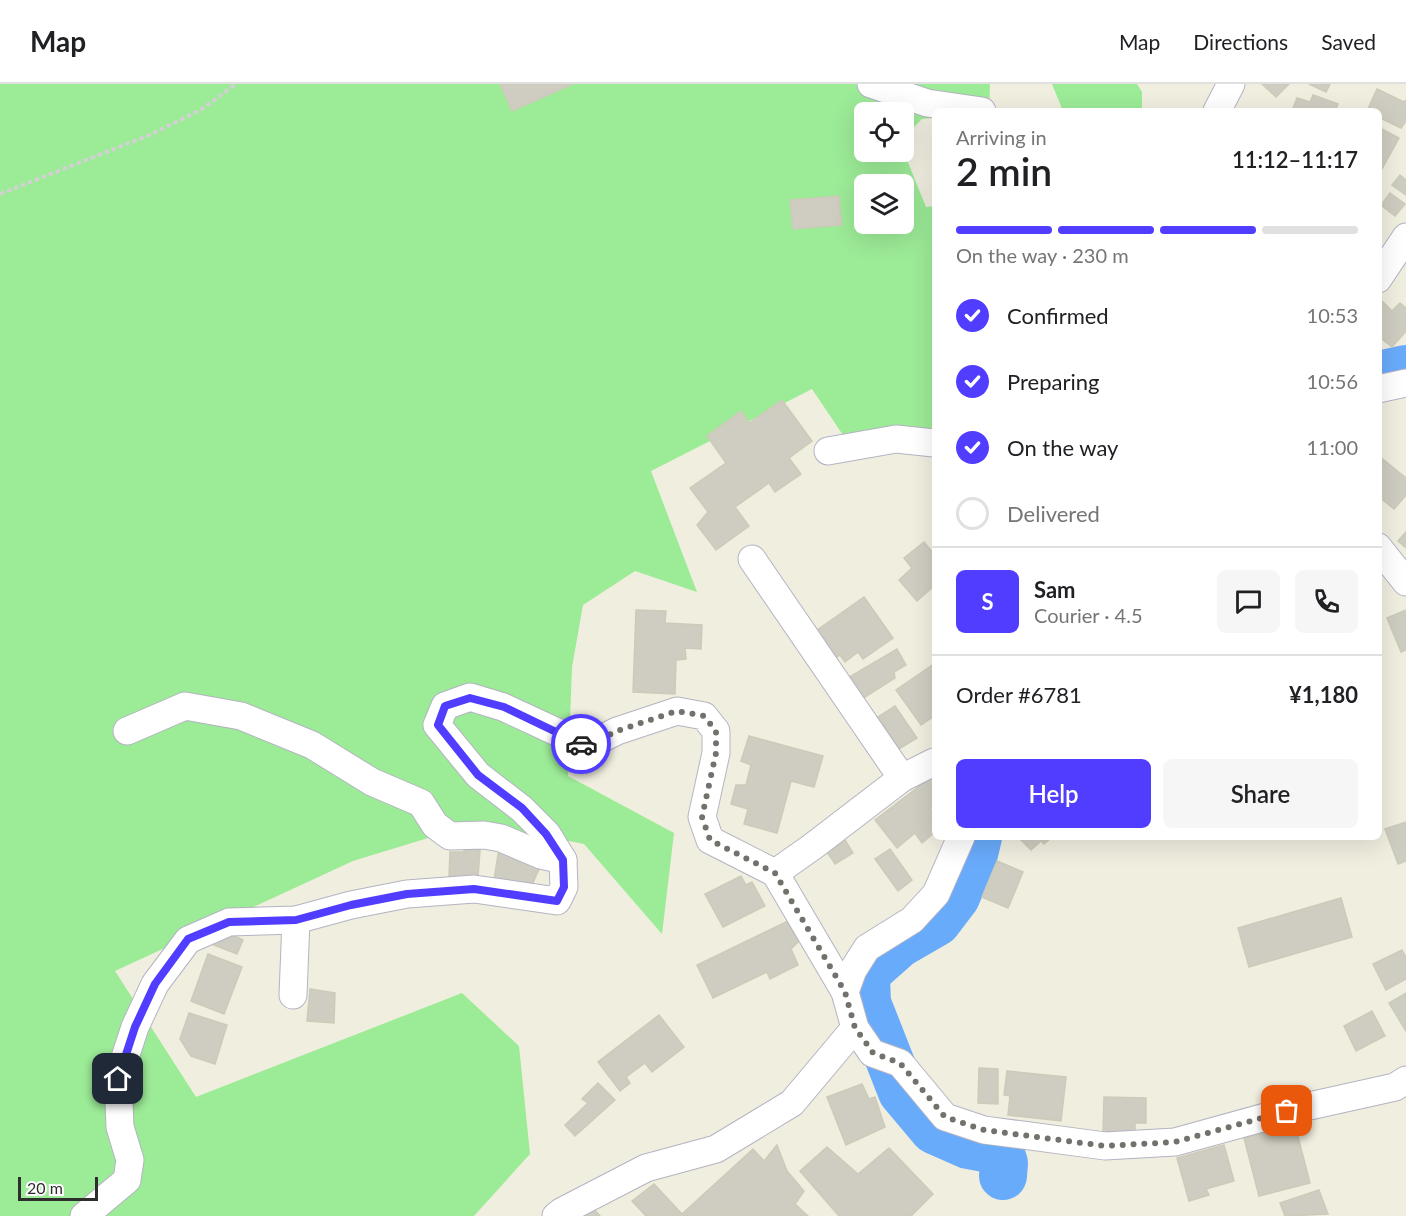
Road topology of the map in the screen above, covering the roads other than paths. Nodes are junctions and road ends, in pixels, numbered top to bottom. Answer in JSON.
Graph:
{"nodes":[{"id":1,"x":871,"y":84,"type":"edge"},
{"id":2,"x":1231,"y":84,"type":"edge"},
{"id":3,"x":961,"y":108,"type":"edge"},
{"id":4,"x":1219,"y":108,"type":"edge"},
{"id":5,"x":1406,"y":237,"type":"edge"},
{"id":6,"x":1382,"y":273,"type":"edge"},
{"id":7,"x":1406,"y":383,"type":"edge"},
{"id":8,"x":1382,"y":388,"type":"edge"},
{"id":9,"x":932,"y":443,"type":"edge"},
{"id":10,"x":828,"y":451,"type":"dead end"},
{"id":11,"x":1382,"y":552,"type":"edge"},
{"id":12,"x":752,"y":559,"type":"dead end"},
{"id":13,"x":1406,"y":582,"type":"edge"},
{"id":14,"x":127,"y":731,"type":"dead end"},
{"id":15,"x":932,"y":763,"type":"edge"},
{"id":16,"x":902,"y":778,"type":"junction"},
{"id":17,"x":960,"y":840,"type":"edge"},
{"id":18,"x":563,"y":860,"type":"junction"},
{"id":19,"x":775,"y":873,"type":"junction"},
{"id":20,"x":296,"y":920,"type":"junction"},
{"id":21,"x":845,"y":992,"type":"junction"},
{"id":22,"x":293,"y":996,"type":"dead end"},
{"id":23,"x":855,"y":1028,"type":"junction"},
{"id":24,"x":1406,"y":1080,"type":"edge"},
{"id":25,"x":84,"y":1216,"type":"edge"},
{"id":26,"x":556,"y":1216,"type":"edge"}],
"edges":[{"from":1,"to":3,"type":"street"},
{"from":2,"to":4,"type":"street"},
{"from":5,"to":6,"type":"street"},
{"from":7,"to":8,"type":"street"},
{"from":9,"to":10,"type":"street"},
{"from":11,"to":13,"type":"street"},
{"from":12,"to":16,"type":"street"},
{"from":14,"to":18,"type":"street"},
{"from":15,"to":16,"type":"street"},
{"from":16,"to":19,"type":"street"},
{"from":17,"to":21,"type":"street"},
{"from":18,"to":19,"type":"street"},
{"from":18,"to":20,"type":"street"},
{"from":19,"to":21,"type":"street"},
{"from":20,"to":22,"type":"street"},
{"from":20,"to":25,"type":"street"},
{"from":21,"to":23,"type":"street"},
{"from":23,"to":24,"type":"street"},
{"from":23,"to":26,"type":"street"}]}
